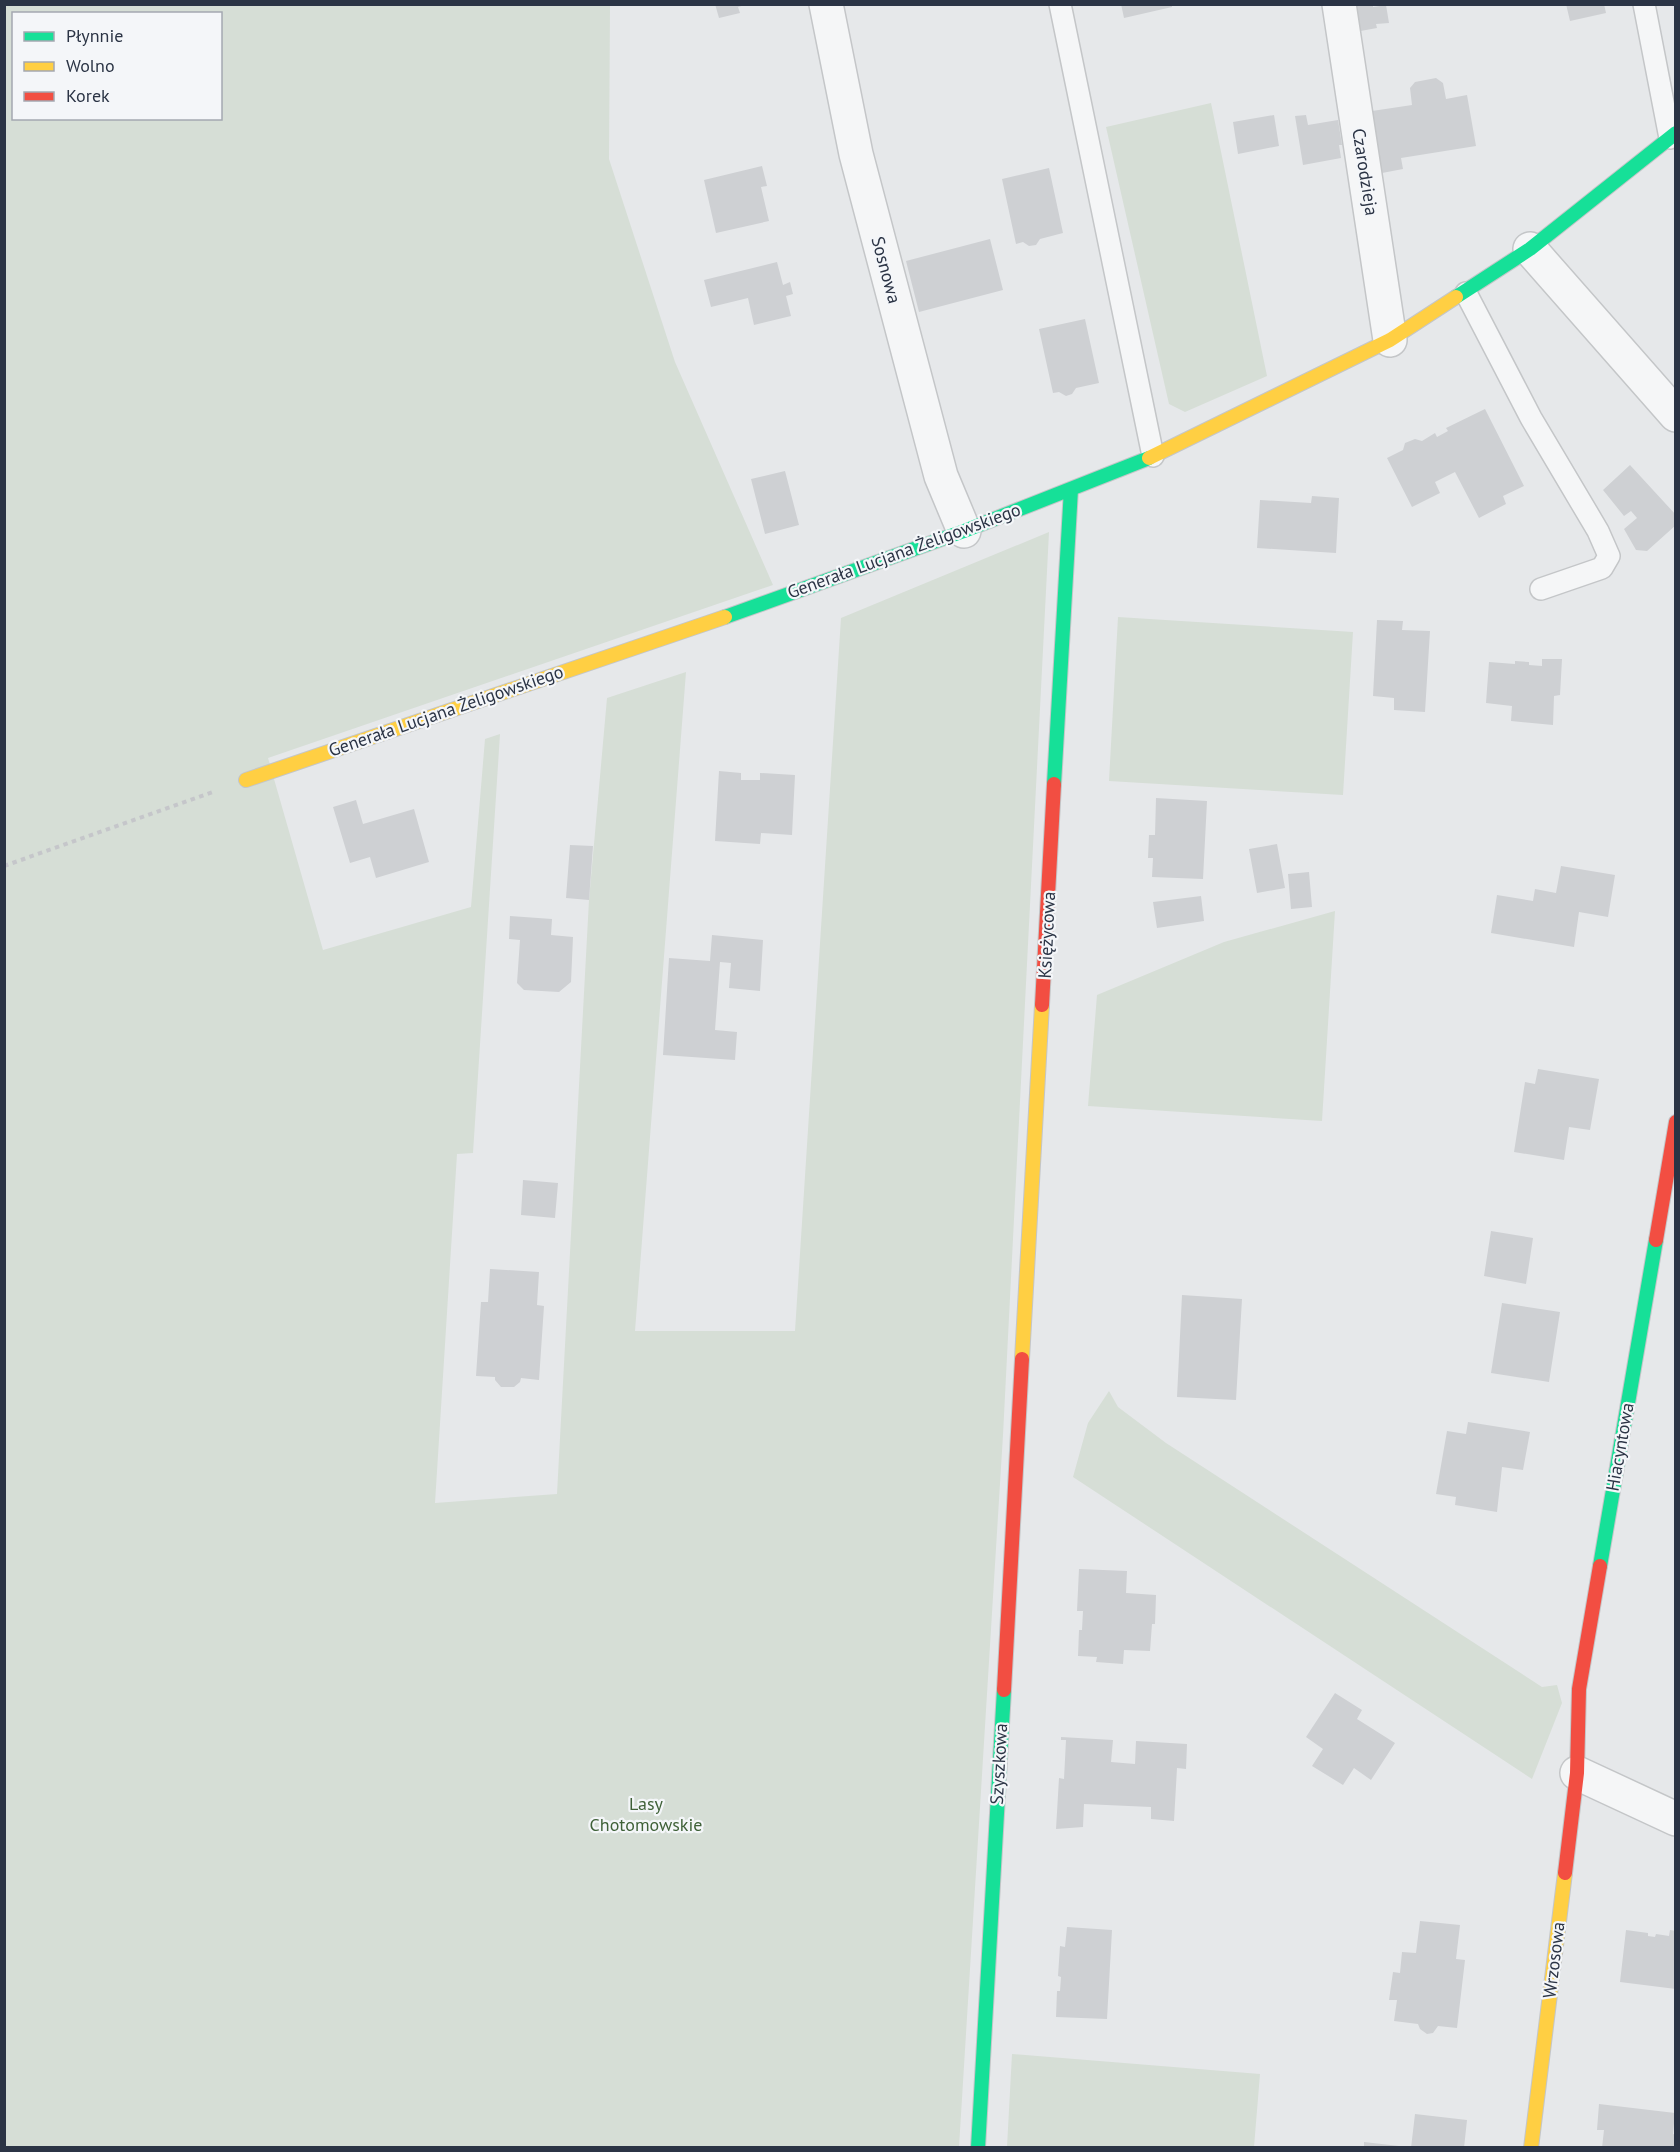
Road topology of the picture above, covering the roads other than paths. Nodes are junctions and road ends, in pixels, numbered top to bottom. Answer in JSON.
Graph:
{"nodes":[{"id":1,"x":826,"y":4,"type":"edge"},
{"id":2,"x":1060,"y":4,"type":"edge"},
{"id":3,"x":1339,"y":4,"type":"edge"},
{"id":4,"x":1644,"y":4,"type":"edge"},
{"id":5,"x":1673,"y":136,"type":"edge"},
{"id":6,"x":1530,"y":249,"type":"junction"},
{"id":7,"x":1466,"y":292,"type":"junction"},
{"id":8,"x":1390,"y":340,"type":"junction"},
{"id":9,"x":1676,"y":415,"type":"edge"},
{"id":10,"x":1153,"y":456,"type":"junction"},
{"id":11,"x":1071,"y":489,"type":"junction"},
{"id":12,"x":964,"y":531,"type":"junction"},
{"id":13,"x":1541,"y":589,"type":"dead end"},
{"id":14,"x":246,"y":780,"type":"road end"},
{"id":15,"x":1676,"y":1122,"type":"edge"},
{"id":16,"x":1021,"y":1380,"type":"joint"},
{"id":17,"x":1577,"y":1773,"type":"junction"},
{"id":18,"x":1676,"y":1819,"type":"edge"},
{"id":19,"x":978,"y":2148,"type":"edge"},
{"id":20,"x":1531,"y":2148,"type":"edge"}],
"edges":[{"from":1,"to":12,"type":"street","name":"Sosnowa"},
{"from":2,"to":10,"type":"lane"},
{"from":3,"to":8,"type":"street","name":"Czarodzieja"},
{"from":4,"to":5,"type":"lane"},
{"from":5,"to":6,"type":"street","name":"Generała Lucjana Żeligowskiego"},
{"from":6,"to":7,"type":"street","name":"Generała Lucjana Żeligowskiego"},
{"from":6,"to":9,"type":"street"},
{"from":7,"to":8,"type":"street","name":"Generała Lucjana Żeligowskiego"},
{"from":7,"to":13,"type":"lane"},
{"from":8,"to":10,"type":"street","name":"Generała Lucjana Żeligowskiego"},
{"from":10,"to":11,"type":"street","name":"Generała Lucjana Żeligowskiego"},
{"from":11,"to":12,"type":"street","name":"Generała Lucjana Żeligowskiego"},
{"from":11,"to":16,"type":"street","name":"Księżycowa"},
{"from":12,"to":14,"type":"street","name":"Generała Lucjana Żeligowskiego"},
{"from":15,"to":17,"type":"street","name":"Hiacyntowa"},
{"from":16,"to":19,"type":"street","name":"Szyszkowa"},
{"from":17,"to":18,"type":"street"},
{"from":17,"to":20,"type":"street","name":"Wrzosowa"}]}
